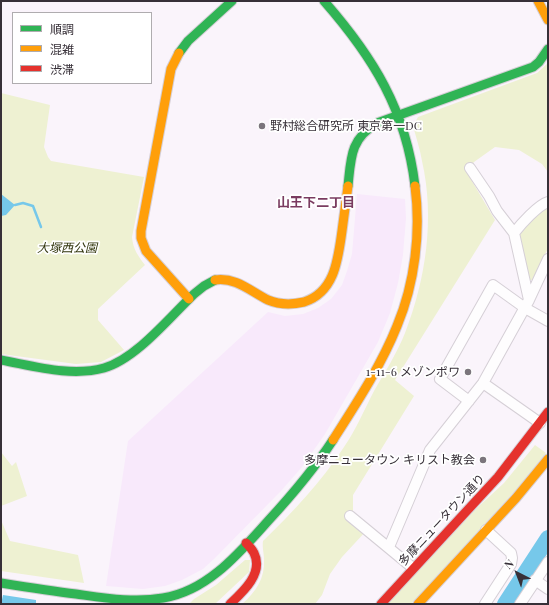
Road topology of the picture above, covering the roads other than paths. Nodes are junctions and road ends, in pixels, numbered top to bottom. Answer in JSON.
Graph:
{"nodes":[{"id":1,"x":232,"y":1,"type":"edge"},
{"id":2,"x":324,"y":1,"type":"edge"},
{"id":3,"x":538,"y":1,"type":"edge"},
{"id":4,"x":548,"y":20,"type":"edge"},
{"id":5,"x":548,"y":49,"type":"edge"},
{"id":6,"x":399,"y":115,"type":"junction"},
{"id":7,"x":470,"y":168,"type":"dead end"},
{"id":8,"x":548,"y":202,"type":"edge"},
{"id":9,"x":514,"y":233,"type":"junction"},
{"id":10,"x":548,"y":259,"type":"edge"},
{"id":11,"x":189,"y":300,"type":"junction"},
{"id":12,"x":527,"y":304,"type":"junction"},
{"id":13,"x":548,"y":321,"type":"edge"},
{"id":14,"x":1,"y":360,"type":"edge"},
{"id":15,"x":483,"y":383,"type":"junction"},
{"id":16,"x":469,"y":401,"type":"junction"},
{"id":17,"x":548,"y":412,"type":"edge"},
{"id":18,"x":544,"y":425,"type":"edge"},
{"id":19,"x":548,"y":432,"type":"edge"},
{"id":20,"x":548,"y":459,"type":"edge"},
{"id":21,"x":350,"y":516,"type":"dead end"},
{"id":22,"x":486,"y":530,"type":"junction"},
{"id":23,"x":246,"y":543,"type":"junction"},
{"id":24,"x":389,"y":548,"type":"junction"},
{"id":25,"x":548,"y":562,"type":"edge"},
{"id":26,"x":413,"y":568,"type":"junction"},
{"id":27,"x":535,"y":580,"type":"junction"},
{"id":28,"x":1,"y":583,"type":"edge"},
{"id":29,"x":548,"y":588,"type":"edge"},
{"id":30,"x":106,"y":601,"type":"edge"},
{"id":31,"x":230,"y":604,"type":"edge"},
{"id":32,"x":381,"y":604,"type":"edge"},
{"id":33,"x":418,"y":604,"type":"edge"},
{"id":34,"x":485,"y":604,"type":"edge"},
{"id":35,"x":520,"y":604,"type":"edge"}],
"edges":[{"from":1,"to":11,"type":"street"},
{"from":2,"to":6,"type":"street"},
{"from":3,"to":4,"type":"street"},
{"from":5,"to":6,"type":"street"},
{"from":6,"to":11,"type":"street"},
{"from":6,"to":23,"type":"street"},
{"from":7,"to":9,"type":"street"},
{"from":8,"to":9,"type":"street"},
{"from":9,"to":12,"type":"street"},
{"from":10,"to":12,"type":"street"},
{"from":11,"to":14,"type":"street"},
{"from":12,"to":13,"type":"street"},
{"from":12,"to":15,"type":"street"},
{"from":12,"to":16,"type":"street"},
{"from":15,"to":16,"type":"street"},
{"from":15,"to":18,"type":"street"},
{"from":16,"to":24,"type":"street"},
{"from":17,"to":18,"type":"street","name":"多摩ニュータウン通り"},
{"from":18,"to":19,"type":"street"},
{"from":18,"to":26,"type":"street","name":"多摩ニュータウン通り"},
{"from":20,"to":22,"type":"street"},
{"from":21,"to":24,"type":"street"},
{"from":22,"to":33,"type":"street"},
{"from":22,"to":34,"type":"street"},
{"from":23,"to":30,"type":"street"},
{"from":23,"to":31,"type":"street"},
{"from":24,"to":26,"type":"street"},
{"from":25,"to":27,"type":"street"},
{"from":26,"to":32,"type":"street","name":"多摩ニュータウン通り"},
{"from":27,"to":29,"type":"street"},
{"from":27,"to":35,"type":"street"},
{"from":28,"to":30,"type":"street"}]}
